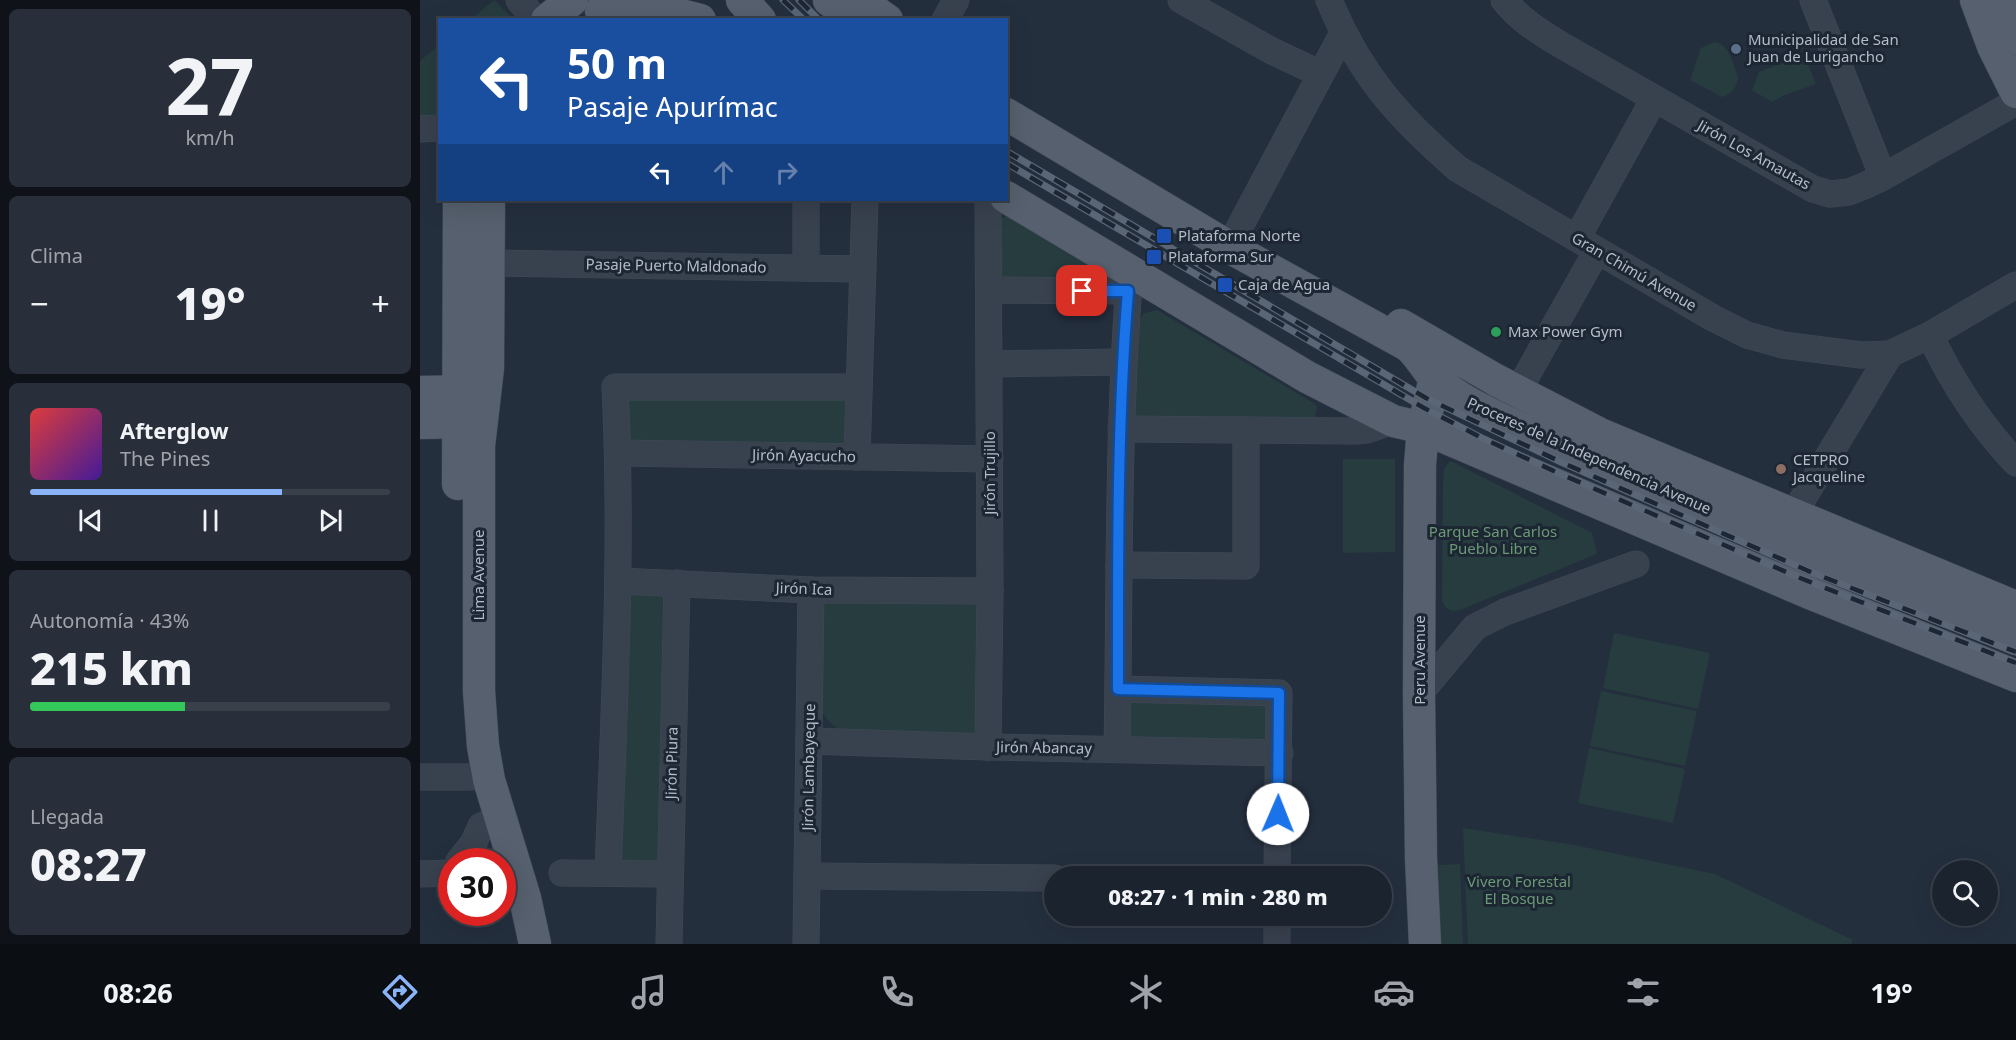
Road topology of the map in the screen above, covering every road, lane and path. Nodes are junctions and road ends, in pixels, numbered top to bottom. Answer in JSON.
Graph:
{"nodes":[{"id":1,"x":519,"y":0,"type":"edge"},
{"id":2,"x":572,"y":0,"type":"edge"},
{"id":3,"x":742,"y":0,"type":"edge"},
{"id":4,"x":829,"y":0,"type":"edge"},
{"id":5,"x":859,"y":0,"type":"edge"},
{"id":6,"x":956,"y":0,"type":"edge"},
{"id":7,"x":1181,"y":0,"type":"edge"},
{"id":8,"x":1329,"y":0,"type":"edge"},
{"id":9,"x":1504,"y":0,"type":"edge"},
{"id":10,"x":1813,"y":0,"type":"edge"},
{"id":11,"x":1976,"y":0,"type":"edge"},
{"id":12,"x":2001,"y":0,"type":"edge"},
{"id":13,"x":603,"y":10,"type":"edge"},
{"id":14,"x":534,"y":18,"type":"edge"},
{"id":15,"x":550,"y":18,"type":"edge"},
{"id":16,"x":692,"y":18,"type":"edge"},
{"id":17,"x":758,"y":18,"type":"edge"},
{"id":18,"x":854,"y":18,"type":"edge"},
{"id":19,"x":884,"y":18,"type":"edge"},
{"id":20,"x":946,"y":18,"type":"edge"},
{"id":21,"x":1343,"y":33,"type":"junction"},
{"id":22,"x":2016,"y":39,"type":"edge"},
{"id":23,"x":1321,"y":74,"type":"junction"},
{"id":24,"x":2016,"y":92,"type":"edge"},
{"id":25,"x":1008,"y":93,"type":"edge"},
{"id":26,"x":1654,"y":99,"type":"junction"},
{"id":27,"x":2016,"y":102,"type":"edge"},
{"id":28,"x":1008,"y":115,"type":"edge"},
{"id":29,"x":420,"y":129,"type":"edge"},
{"id":30,"x":438,"y":129,"type":"edge"},
{"id":31,"x":1883,"y":177,"type":"junction"},
{"id":32,"x":1008,"y":198,"type":"edge"},
{"id":33,"x":459,"y":201,"type":"edge"},
{"id":34,"x":489,"y":201,"type":"edge"},
{"id":35,"x":807,"y":201,"type":"edge"},
{"id":36,"x":865,"y":201,"type":"edge"},
{"id":37,"x":988,"y":201,"type":"edge"},
{"id":38,"x":1577,"y":238,"type":"junction"},
{"id":39,"x":1233,"y":239,"type":"junction"},
{"id":40,"x":488,"y":263,"type":"junction"},
{"id":41,"x":1590,"y":263,"type":"dead end"},
{"id":42,"x":806,"y":268,"type":"junction"},
{"id":43,"x":863,"y":269,"type":"junction"},
{"id":44,"x":1129,"y":282,"type":"junction"},
{"id":45,"x":2016,"y":285,"type":"edge"},
{"id":46,"x":990,"y":290,"type":"junction"},
{"id":47,"x":1930,"y":335,"type":"junction"},
{"id":48,"x":1890,"y":354,"type":"junction"},
{"id":49,"x":1123,"y":362,"type":"junction"},
{"id":50,"x":990,"y":364,"type":"junction"},
{"id":51,"x":1435,"y":378,"type":"junction"},
{"id":52,"x":859,"y":387,"type":"junction"},
{"id":53,"x":472,"y":391,"type":"junction"},
{"id":54,"x":1518,"y":391,"type":"junction"},
{"id":55,"x":420,"y":392,"type":"edge"},
{"id":56,"x":1393,"y":421,"type":"junction"},
{"id":57,"x":470,"y":422,"type":"junction"},
{"id":58,"x":420,"y":423,"type":"edge"},
{"id":59,"x":1423,"y":428,"type":"junction"},
{"id":60,"x":1121,"y":429,"type":"junction"},
{"id":61,"x":1246,"y":430,"type":"junction"},
{"id":62,"x":618,"y":453,"type":"junction"},
{"id":63,"x":857,"y":457,"type":"junction"},
{"id":64,"x":990,"y":459,"type":"junction"},
{"id":65,"x":2016,"y":463,"type":"edge"},
{"id":66,"x":1793,"y":515,"type":"junction"},
{"id":67,"x":1636,"y":564,"type":"dead end"},
{"id":68,"x":1119,"y":565,"type":"junction"},
{"id":69,"x":618,"y":581,"type":"junction"},
{"id":70,"x":677,"y":583,"type":"junction"},
{"id":71,"x":811,"y":590,"type":"junction"},
{"id":72,"x":990,"y":591,"type":"junction"},
{"id":73,"x":2016,"y":607,"type":"edge"},
{"id":74,"x":2016,"y":639,"type":"edge"},
{"id":75,"x":2016,"y":676,"type":"edge"},
{"id":76,"x":1118,"y":689,"type":"junction"},
{"id":77,"x":1419,"y":694,"type":"junction"},
{"id":78,"x":809,"y":741,"type":"junction"},
{"id":79,"x":988,"y":747,"type":"junction"},
{"id":80,"x":1117,"y":749,"type":"junction"},
{"id":81,"x":1280,"y":753,"type":"junction"},
{"id":82,"x":420,"y":777,"type":"edge"},
{"id":83,"x":470,"y":777,"type":"junction"},
{"id":84,"x":490,"y":822,"type":"junction"},
{"id":85,"x":469,"y":848,"type":"edge"},
{"id":86,"x":491,"y":848,"type":"edge"},
{"id":87,"x":1277,"y":866,"type":"edge"},
{"id":88,"x":438,"y":871,"type":"edge"},
{"id":89,"x":562,"y":873,"type":"dead end"},
{"id":90,"x":608,"y":873,"type":"junction"},
{"id":91,"x":420,"y":874,"type":"edge"},
{"id":92,"x":669,"y":874,"type":"junction"},
{"id":93,"x":807,"y":876,"type":"junction"},
{"id":94,"x":1044,"y":878,"type":"edge"},
{"id":95,"x":515,"y":926,"type":"edge"},
{"id":96,"x":1277,"y":926,"type":"edge"},
{"id":97,"x":519,"y":944,"type":"edge"},
{"id":98,"x":535,"y":944,"type":"edge"},
{"id":99,"x":669,"y":944,"type":"edge"},
{"id":100,"x":806,"y":944,"type":"edge"},
{"id":101,"x":1277,"y":944,"type":"edge"},
{"id":102,"x":1425,"y":944,"type":"edge"}],
"edges":[{"from":1,"to":14,"type":"street"},
{"from":2,"to":15,"type":"main road"},
{"from":3,"to":17,"type":"main road"},
{"from":4,"to":18,"type":"main road"},
{"from":5,"to":19,"type":"main road"},
{"from":6,"to":20,"type":"street"},
{"from":7,"to":23,"type":"street"},
{"from":8,"to":21,"type":"street","name":"Gran Chimú Avenue"},
{"from":9,"to":26,"type":"street","name":"Jirón Los Amautas"},
{"from":10,"to":31,"type":"street"},
{"from":11,"to":24,"type":"main road"},
{"from":12,"to":22,"type":"main road"},
{"from":13,"to":16,"type":"main road"},
{"from":21,"to":23,"type":"street"},
{"from":21,"to":38,"type":"street","name":"Gran Chimú Avenue"},
{"from":23,"to":39,"type":"street"},
{"from":25,"to":39,"type":"main road","name":"Proceres de la Independencia Avenue"},
{"from":26,"to":31,"type":"street","name":"Jirón Los Amautas"},
{"from":26,"to":38,"type":"street"},
{"from":27,"to":31,"type":"street","name":"Jirón Los Amautas"},
{"from":28,"to":39,"type":"main road","name":"Proceres de la Independencia Avenue"},
{"from":29,"to":30,"type":"street"},
{"from":32,"to":44,"type":"main road"},
{"from":33,"to":53,"type":"main road","name":"Lima Avenue"},
{"from":34,"to":40,"type":"main road","name":"Lima Avenue"},
{"from":35,"to":42,"type":"street"},
{"from":36,"to":43,"type":"street"},
{"from":37,"to":46,"type":"street","name":"Jirón Trujillo"},
{"from":38,"to":48,"type":"street","name":"Gran Chimú Avenue"},
{"from":39,"to":51,"type":"main road","name":"Proceres de la Independencia Avenue"},
{"from":39,"to":54,"type":"main road","name":"Proceres de la Independencia Avenue"},
{"from":40,"to":42,"type":"street","name":"Pasaje Puerto Maldonado"},
{"from":40,"to":53,"type":"main road","name":"Lima Avenue"},
{"from":41,"to":54,"type":"street"},
{"from":42,"to":43,"type":"street","name":"Pasaje Puerto Maldonado"},
{"from":43,"to":52,"type":"street"},
{"from":44,"to":46,"type":"street"},
{"from":44,"to":49,"type":"street"},
{"from":44,"to":56,"type":"main road"},
{"from":45,"to":47,"type":"street","name":"Gran Chimú Avenue"},
{"from":46,"to":50,"type":"street","name":"Jirón Trujillo"},
{"from":47,"to":48,"type":"street","name":"Gran Chimú Avenue"},
{"from":47,"to":65,"type":"street"},
{"from":48,"to":66,"type":"street"},
{"from":49,"to":50,"type":"street"},
{"from":49,"to":60,"type":"street"},
{"from":50,"to":64,"type":"street","name":"Jirón Trujillo"},
{"from":51,"to":59,"type":"main road","name":"Peru Avenue"},
{"from":51,"to":74,"type":"main road","name":"Proceres de la Independencia Avenue"},
{"from":52,"to":62,"type":"street"},
{"from":52,"to":63,"type":"street"},
{"from":53,"to":55,"type":"main road"},
{"from":53,"to":57,"type":"main road","name":"Lima Avenue"},
{"from":54,"to":66,"type":"main road","name":"Proceres de la Independencia Avenue"},
{"from":56,"to":59,"type":"main road"},
{"from":56,"to":61,"type":"street"},
{"from":57,"to":58,"type":"main road"},
{"from":57,"to":83,"type":"main road","name":"Lima Avenue"},
{"from":57,"to":84,"type":"main road","name":"Lima Avenue"},
{"from":59,"to":75,"type":"main road"},
{"from":59,"to":77,"type":"main road","name":"Peru Avenue"},
{"from":60,"to":61,"type":"street"},
{"from":60,"to":68,"type":"street"},
{"from":61,"to":68,"type":"street"},
{"from":62,"to":63,"type":"street","name":"Jirón Ayacucho"},
{"from":62,"to":69,"type":"street"},
{"from":63,"to":64,"type":"street","name":"Jirón Ayacucho"},
{"from":64,"to":72,"type":"street","name":"Jirón Trujillo"},
{"from":66,"to":73,"type":"main road","name":"Proceres de la Independencia Avenue"},
{"from":67,"to":77,"type":"street"},
{"from":68,"to":76,"type":"street"},
{"from":69,"to":70,"type":"street","name":"Jirón Ica"},
{"from":69,"to":90,"type":"street"},
{"from":70,"to":71,"type":"street","name":"Jirón Ica"},
{"from":70,"to":92,"type":"street","name":"Jirón Piura"},
{"from":71,"to":72,"type":"street","name":"Jirón Ica"},
{"from":71,"to":78,"type":"street","name":"Jirón Lambayeque"},
{"from":72,"to":79,"type":"street","name":"Jirón Trujillo"},
{"from":76,"to":80,"type":"street"},
{"from":76,"to":81,"type":"street"},
{"from":77,"to":102,"type":"main road","name":"Peru Avenue"},
{"from":78,"to":79,"type":"street","name":"Jirón Abancay"},
{"from":78,"to":93,"type":"street","name":"Jirón Lambayeque"},
{"from":79,"to":80,"type":"street","name":"Jirón Abancay"},
{"from":80,"to":81,"type":"street","name":"Jirón Abancay"},
{"from":81,"to":87,"type":"street"},
{"from":82,"to":83,"type":"street"},
{"from":83,"to":84,"type":"main road","name":"Lima Avenue"},
{"from":84,"to":85,"type":"street"},
{"from":84,"to":86,"type":"main road","name":"Lima Avenue"},
{"from":84,"to":98,"type":"main road","name":"Lima Avenue"},
{"from":88,"to":91,"type":"street"},
{"from":89,"to":90,"type":"street"},
{"from":90,"to":92,"type":"street"},
{"from":92,"to":99,"type":"street","name":"Jirón Piura"},
{"from":93,"to":94,"type":"street"},
{"from":93,"to":100,"type":"street","name":"Jirón Lambayeque"},
{"from":95,"to":97,"type":"main road"},
{"from":96,"to":101,"type":"street"}]}
